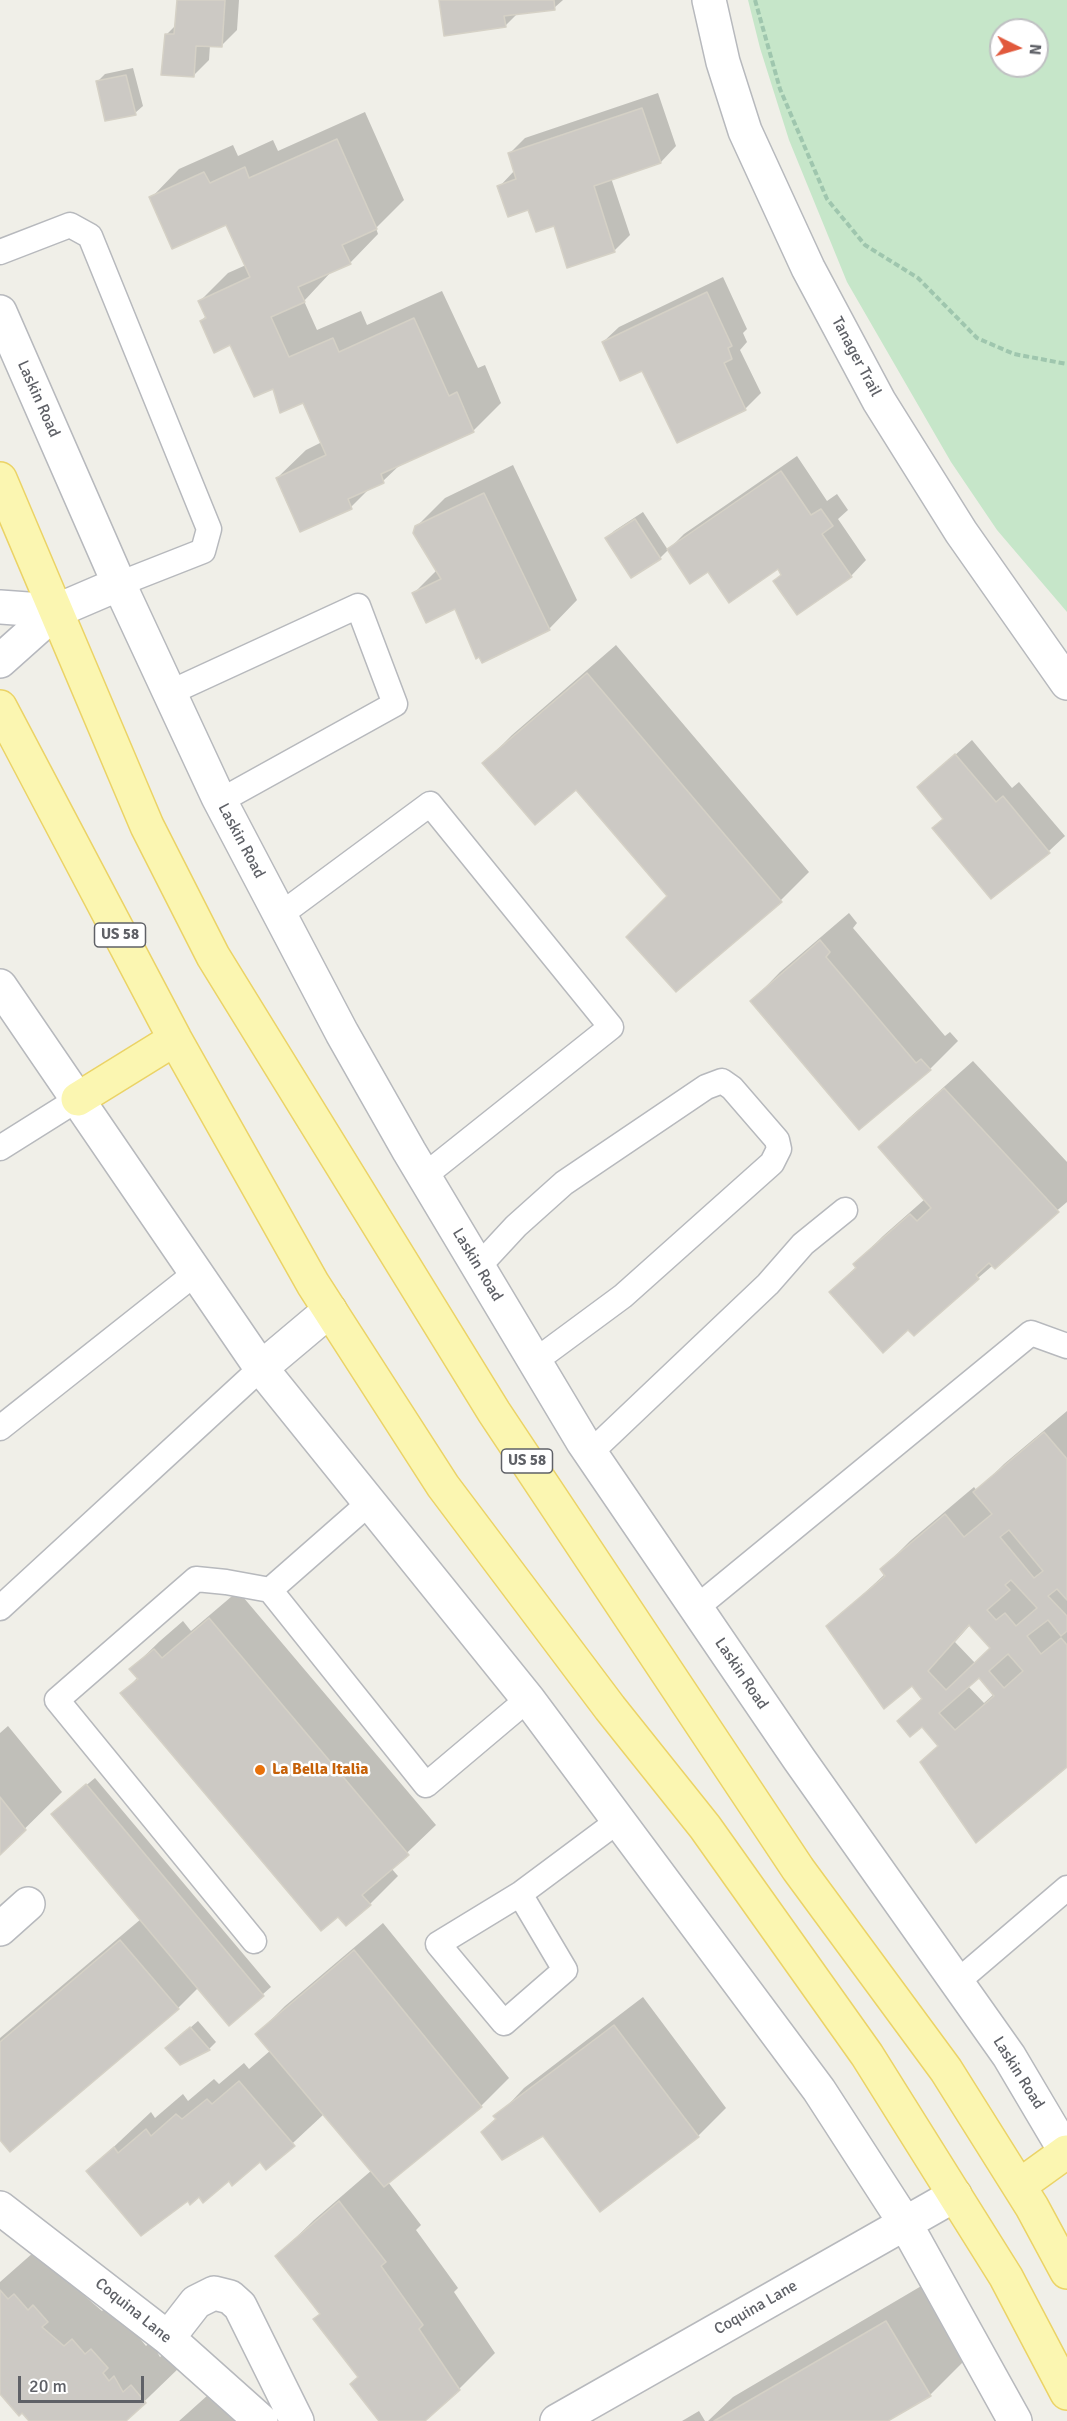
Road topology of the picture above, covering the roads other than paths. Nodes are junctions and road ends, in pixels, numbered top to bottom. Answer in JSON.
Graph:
{"nodes":[{"id":1,"x":709,"y":0,"type":"edge"},
{"id":2,"x":0,"y":252,"type":"edge"},
{"id":3,"x":0,"y":312,"type":"edge"},
{"id":4,"x":0,"y":479,"type":"edge"},
{"id":5,"x":119,"y":584,"type":"junction"},
{"id":6,"x":0,"y":607,"type":"edge"},
{"id":7,"x":56,"y":611,"type":"junction"},
{"id":8,"x":0,"y":661,"type":"edge"},
{"id":9,"x":1067,"y":683,"type":"edge"},
{"id":10,"x":169,"y":693,"type":"junction"},
{"id":11,"x":0,"y":707,"type":"edge"},
{"id":12,"x":220,"y":801,"type":"junction"},
{"id":13,"x":280,"y":915,"type":"junction"},
{"id":14,"x":0,"y":986,"type":"edge"},
{"id":15,"x":175,"y":1039,"type":"junction"},
{"id":16,"x":78,"y":1099,"type":"junction"},
{"id":17,"x":0,"y":1148,"type":"edge"},
{"id":18,"x":424,"y":1176,"type":"junction"},
{"id":19,"x":845,"y":1210,"type":"dead end"},
{"id":20,"x":478,"y":1267,"type":"junction"},
{"id":21,"x":197,"y":1272,"type":"junction"},
{"id":22,"x":330,"y":1310,"type":"junction"},
{"id":23,"x":1067,"y":1346,"type":"edge"},
{"id":24,"x":535,"y":1361,"type":"junction"},
{"id":25,"x":261,"y":1368,"type":"junction"},
{"id":26,"x":0,"y":1428,"type":"edge"},
{"id":27,"x":591,"y":1453,"type":"junction"},
{"id":28,"x":368,"y":1504,"type":"junction"},
{"id":29,"x":270,"y":1590,"type":"junction"},
{"id":30,"x":0,"y":1608,"type":"edge"},
{"id":31,"x":696,"y":1608,"type":"junction"},
{"id":32,"x":528,"y":1699,"type":"junction"},
{"id":33,"x":618,"y":1821,"type":"junction"},
{"id":34,"x":1067,"y":1888,"type":"edge"},
{"id":35,"x":520,"y":1894,"type":"junction"},
{"id":36,"x":28,"y":1904,"type":"dead end"},
{"id":37,"x":0,"y":1929,"type":"edge"},
{"id":38,"x":254,"y":1941,"type":"dead end"},
{"id":39,"x":957,"y":1982,"type":"junction"},
{"id":40,"x":1066,"y":2153,"type":"edge"},
{"id":41,"x":1019,"y":2186,"type":"junction"},
{"id":42,"x":955,"y":2195,"type":"junction"},
{"id":43,"x":0,"y":2208,"type":"edge"},
{"id":44,"x":905,"y":2223,"type":"junction"},
{"id":45,"x":1067,"y":2272,"type":"edge"},
{"id":46,"x":168,"y":2338,"type":"junction"},
{"id":47,"x":1067,"y":2393,"type":"edge"},
{"id":48,"x":261,"y":2421,"type":"edge"},
{"id":49,"x":297,"y":2421,"type":"edge"},
{"id":50,"x":557,"y":2421,"type":"edge"},
{"id":51,"x":1014,"y":2421,"type":"edge"}],
"edges":[{"from":1,"to":9,"type":"street","name":"Tanager Trail"},
{"from":2,"to":5,"type":"lane"},
{"from":3,"to":5,"type":"street","name":"Laskin Road"},
{"from":4,"to":7,"type":"main road","number":"US 58"},
{"from":5,"to":7,"type":"street"},
{"from":5,"to":10,"type":"street","name":"Laskin Road"},
{"from":6,"to":7,"type":"street"},
{"from":7,"to":8,"type":"street"},
{"from":7,"to":41,"type":"main road","number":"US 58"},
{"from":10,"to":12,"type":"street","name":"Laskin Road"},
{"from":10,"to":12,"type":"lane"},
{"from":11,"to":15,"type":"main road","number":"US 58"},
{"from":12,"to":13,"type":"street","name":"Laskin Road"},
{"from":13,"to":18,"type":"street","name":"Laskin Road"},
{"from":13,"to":18,"type":"lane"},
{"from":14,"to":16,"type":"street"},
{"from":15,"to":16,"type":"main road"},
{"from":15,"to":22,"type":"main road","number":"US 58"},
{"from":16,"to":17,"type":"lane"},
{"from":16,"to":21,"type":"street"},
{"from":18,"to":20,"type":"street","name":"Laskin Road"},
{"from":19,"to":27,"type":"lane"},
{"from":20,"to":24,"type":"street","name":"Laskin Road"},
{"from":20,"to":24,"type":"lane"},
{"from":21,"to":25,"type":"street"},
{"from":21,"to":26,"type":"lane"},
{"from":22,"to":25,"type":"street"},
{"from":22,"to":42,"type":"main road","number":"US 58"},
{"from":23,"to":31,"type":"lane"},
{"from":24,"to":27,"type":"street","name":"Laskin Road"},
{"from":25,"to":28,"type":"street"},
{"from":25,"to":30,"type":"lane"},
{"from":27,"to":31,"type":"street","name":"Laskin Road"},
{"from":28,"to":29,"type":"lane"},
{"from":28,"to":32,"type":"street"},
{"from":29,"to":32,"type":"lane"},
{"from":29,"to":38,"type":"lane"},
{"from":31,"to":39,"type":"street","name":"Laskin Road"},
{"from":32,"to":33,"type":"street"},
{"from":33,"to":35,"type":"lane"},
{"from":33,"to":44,"type":"street"},
{"from":34,"to":39,"type":"lane"},
{"from":35,"to":35,"type":"lane"},
{"from":36,"to":37,"type":"street"},
{"from":39,"to":40,"type":"street","name":"Laskin Road"},
{"from":40,"to":41,"type":"main road"},
{"from":41,"to":45,"type":"main road","number":"US 58"},
{"from":42,"to":44,"type":"street","name":"Coquina Lane"},
{"from":42,"to":47,"type":"main road","number":"US 58"},
{"from":43,"to":46,"type":"street","name":"Coquina Lane"},
{"from":44,"to":50,"type":"street","name":"Coquina Lane"},
{"from":44,"to":51,"type":"street"},
{"from":46,"to":48,"type":"street","name":"Coquina Lane"},
{"from":46,"to":49,"type":"street"}]}
